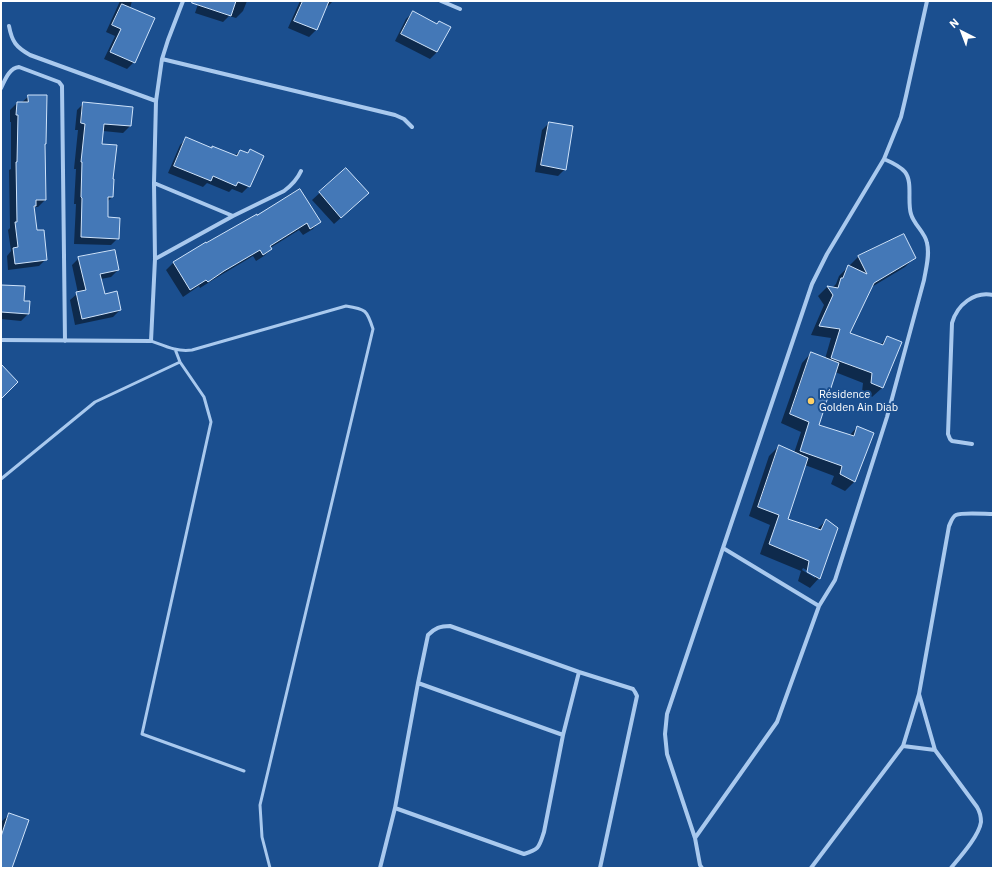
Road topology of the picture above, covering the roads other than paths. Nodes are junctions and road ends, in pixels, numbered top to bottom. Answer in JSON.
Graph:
{"nodes":[{"id":1,"x":183,"y":1,"type":"edge"},
{"id":2,"x":441,"y":1,"type":"edge"},
{"id":3,"x":927,"y":1,"type":"edge"},
{"id":4,"x":460,"y":9,"type":"dead end"},
{"id":5,"x":9,"y":26,"type":"dead end"},
{"id":6,"x":162,"y":59,"type":"junction"},
{"id":7,"x":1,"y":88,"type":"edge"},
{"id":8,"x":156,"y":101,"type":"junction"},
{"id":9,"x":412,"y":127,"type":"dead end"},
{"id":10,"x":884,"y":159,"type":"junction"},
{"id":11,"x":301,"y":171,"type":"dead end"},
{"id":12,"x":154,"y":182,"type":"junction"},
{"id":13,"x":233,"y":216,"type":"junction"},
{"id":14,"x":155,"y":259,"type":"junction"},
{"id":15,"x":993,"y":295,"type":"edge"},
{"id":16,"x":1,"y":340,"type":"edge"},
{"id":17,"x":65,"y":341,"type":"junction"},
{"id":18,"x":150,"y":342,"type":"junction"},
{"id":19,"x":175,"y":350,"type":"junction"},
{"id":20,"x":180,"y":362,"type":"junction"},
{"id":21,"x":972,"y":444,"type":"dead end"},
{"id":22,"x":1,"y":479,"type":"edge"},
{"id":23,"x":993,"y":514,"type":"edge"},
{"id":24,"x":723,"y":548,"type":"junction"},
{"id":25,"x":819,"y":606,"type":"junction"},
{"id":26,"x":579,"y":672,"type":"junction"},
{"id":27,"x":418,"y":683,"type":"junction"},
{"id":28,"x":919,"y":694,"type":"junction"},
{"id":29,"x":563,"y":735,"type":"junction"},
{"id":30,"x":903,"y":746,"type":"junction"},
{"id":31,"x":936,"y":750,"type":"junction"},
{"id":32,"x":244,"y":771,"type":"dead end"},
{"id":33,"x":394,"y":808,"type":"junction"},
{"id":34,"x":695,"y":838,"type":"junction"},
{"id":35,"x":270,"y":868,"type":"edge"},
{"id":36,"x":380,"y":868,"type":"edge"},
{"id":37,"x":600,"y":868,"type":"edge"},
{"id":38,"x":702,"y":868,"type":"edge"},
{"id":39,"x":811,"y":868,"type":"edge"},
{"id":40,"x":951,"y":868,"type":"edge"}],
"edges":[{"from":1,"to":6,"type":"street"},
{"from":2,"to":4,"type":"street"},
{"from":3,"to":10,"type":"street"},
{"from":5,"to":8,"type":"street"},
{"from":6,"to":8,"type":"street"},
{"from":6,"to":9,"type":"street"},
{"from":7,"to":17,"type":"street"},
{"from":8,"to":12,"type":"street"},
{"from":10,"to":24,"type":"street"},
{"from":10,"to":25,"type":"street"},
{"from":11,"to":13,"type":"street"},
{"from":12,"to":13,"type":"street"},
{"from":12,"to":14,"type":"street"},
{"from":13,"to":14,"type":"street"},
{"from":14,"to":18,"type":"street"},
{"from":15,"to":21,"type":"street"},
{"from":16,"to":17,"type":"street"},
{"from":17,"to":18,"type":"street"},
{"from":18,"to":19,"type":"lane"},
{"from":19,"to":20,"type":"lane"},
{"from":19,"to":35,"type":"lane"},
{"from":20,"to":22,"type":"lane"},
{"from":20,"to":32,"type":"lane"},
{"from":23,"to":28,"type":"street"},
{"from":24,"to":25,"type":"street"},
{"from":24,"to":34,"type":"street"},
{"from":25,"to":34,"type":"street"},
{"from":26,"to":27,"type":"street"},
{"from":26,"to":29,"type":"street"},
{"from":26,"to":37,"type":"street"},
{"from":27,"to":29,"type":"street"},
{"from":27,"to":33,"type":"street"},
{"from":28,"to":30,"type":"street"},
{"from":28,"to":31,"type":"street"},
{"from":29,"to":33,"type":"street"},
{"from":30,"to":31,"type":"street"},
{"from":30,"to":39,"type":"street"},
{"from":31,"to":40,"type":"street"},
{"from":33,"to":36,"type":"street"},
{"from":34,"to":38,"type":"street"}]}
